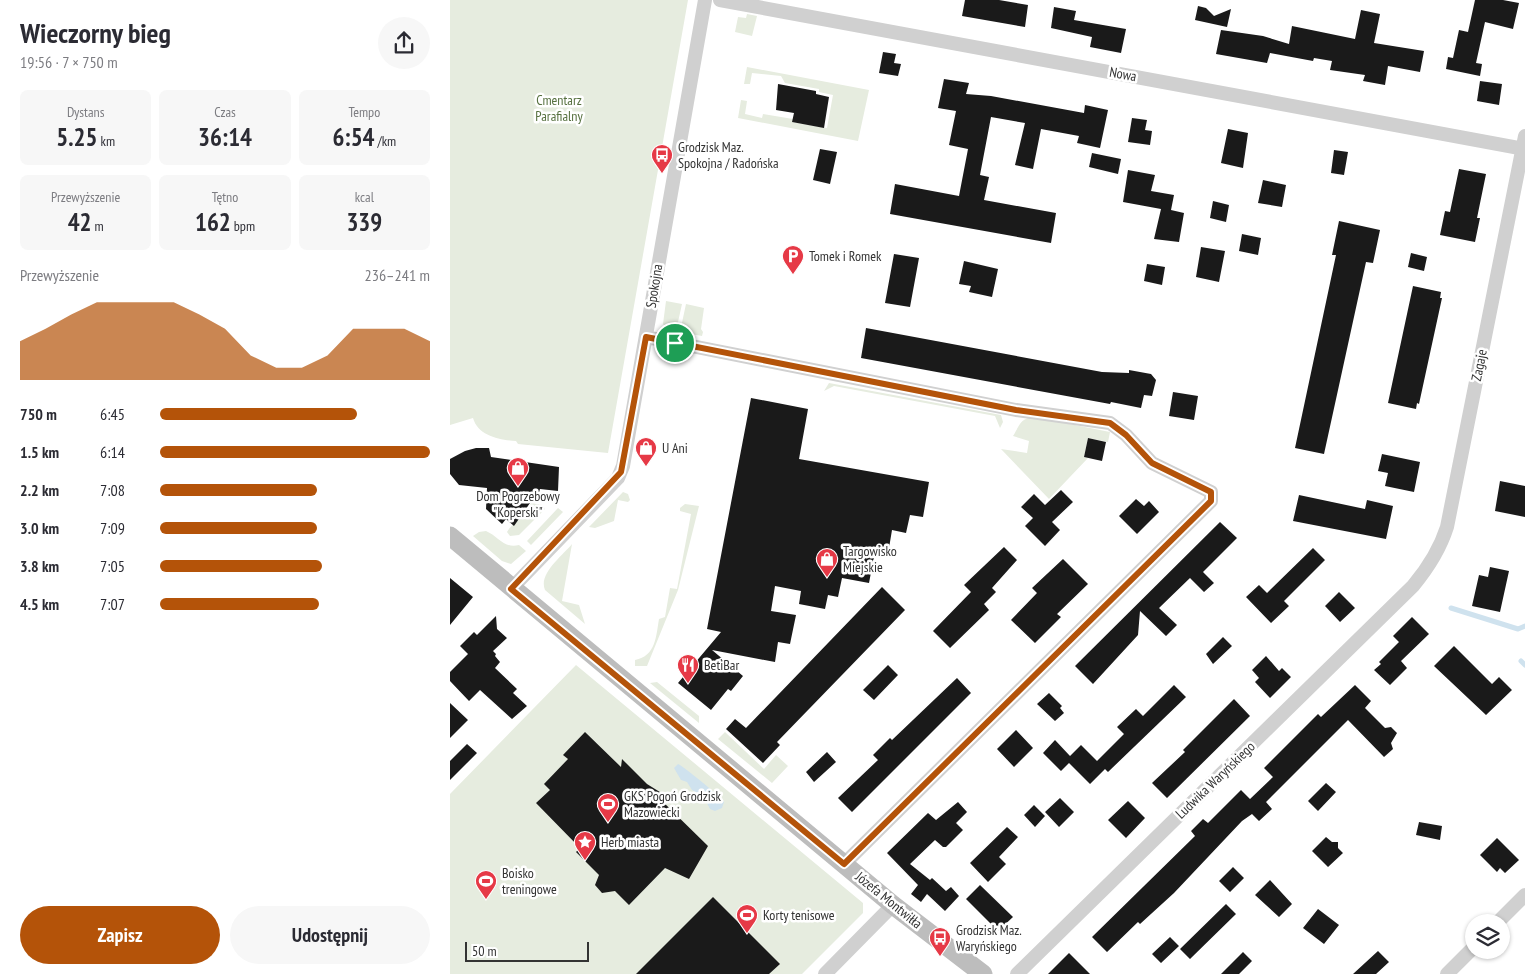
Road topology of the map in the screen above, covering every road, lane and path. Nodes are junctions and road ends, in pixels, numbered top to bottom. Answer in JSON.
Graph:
{"nodes":[{"id":1,"x":705,"y":0,"type":"edge"},
{"id":2,"x":720,"y":0,"type":"edge"},
{"id":3,"x":1524,"y":144,"type":"edge"},
{"id":4,"x":646,"y":337,"type":"junction"},
{"id":5,"x":450,"y":536,"type":"edge"},
{"id":6,"x":1413,"y":586,"type":"joint"},
{"id":7,"x":511,"y":589,"type":"junction"},
{"id":8,"x":844,"y":864,"type":"junction"},
{"id":9,"x":1525,"y":895,"type":"edge"},
{"id":10,"x":893,"y":905,"type":"junction"},
{"id":11,"x":1506,"y":914,"type":"edge"},
{"id":12,"x":1465,"y":956,"type":"edge"},
{"id":13,"x":825,"y":974,"type":"edge"},
{"id":14,"x":983,"y":974,"type":"edge"},
{"id":15,"x":1017,"y":974,"type":"edge"},
{"id":16,"x":1447,"y":974,"type":"edge"}],
"edges":[{"from":1,"to":4,"type":"street","name":"Spokojna"},
{"from":2,"to":3,"type":"street","name":"Nowa"},
{"from":3,"to":6,"type":"street","name":"Zagaje"},
{"from":4,"to":7,"type":"street","name":"Spokojna"},
{"from":4,"to":8,"type":"street"},
{"from":5,"to":7,"type":"street","name":"Józefa Montwiłła"},
{"from":6,"to":15,"type":"street","name":"Ludwika Waryńskiego"},
{"from":7,"to":8,"type":"street","name":"Józefa Montwiłła"},
{"from":8,"to":10,"type":"street","name":"Józefa Montwiłła"},
{"from":9,"to":11,"type":"street"},
{"from":10,"to":13,"type":"street"},
{"from":10,"to":14,"type":"street","name":"Józefa Montwiłła"},
{"from":12,"to":16,"type":"street"}]}
